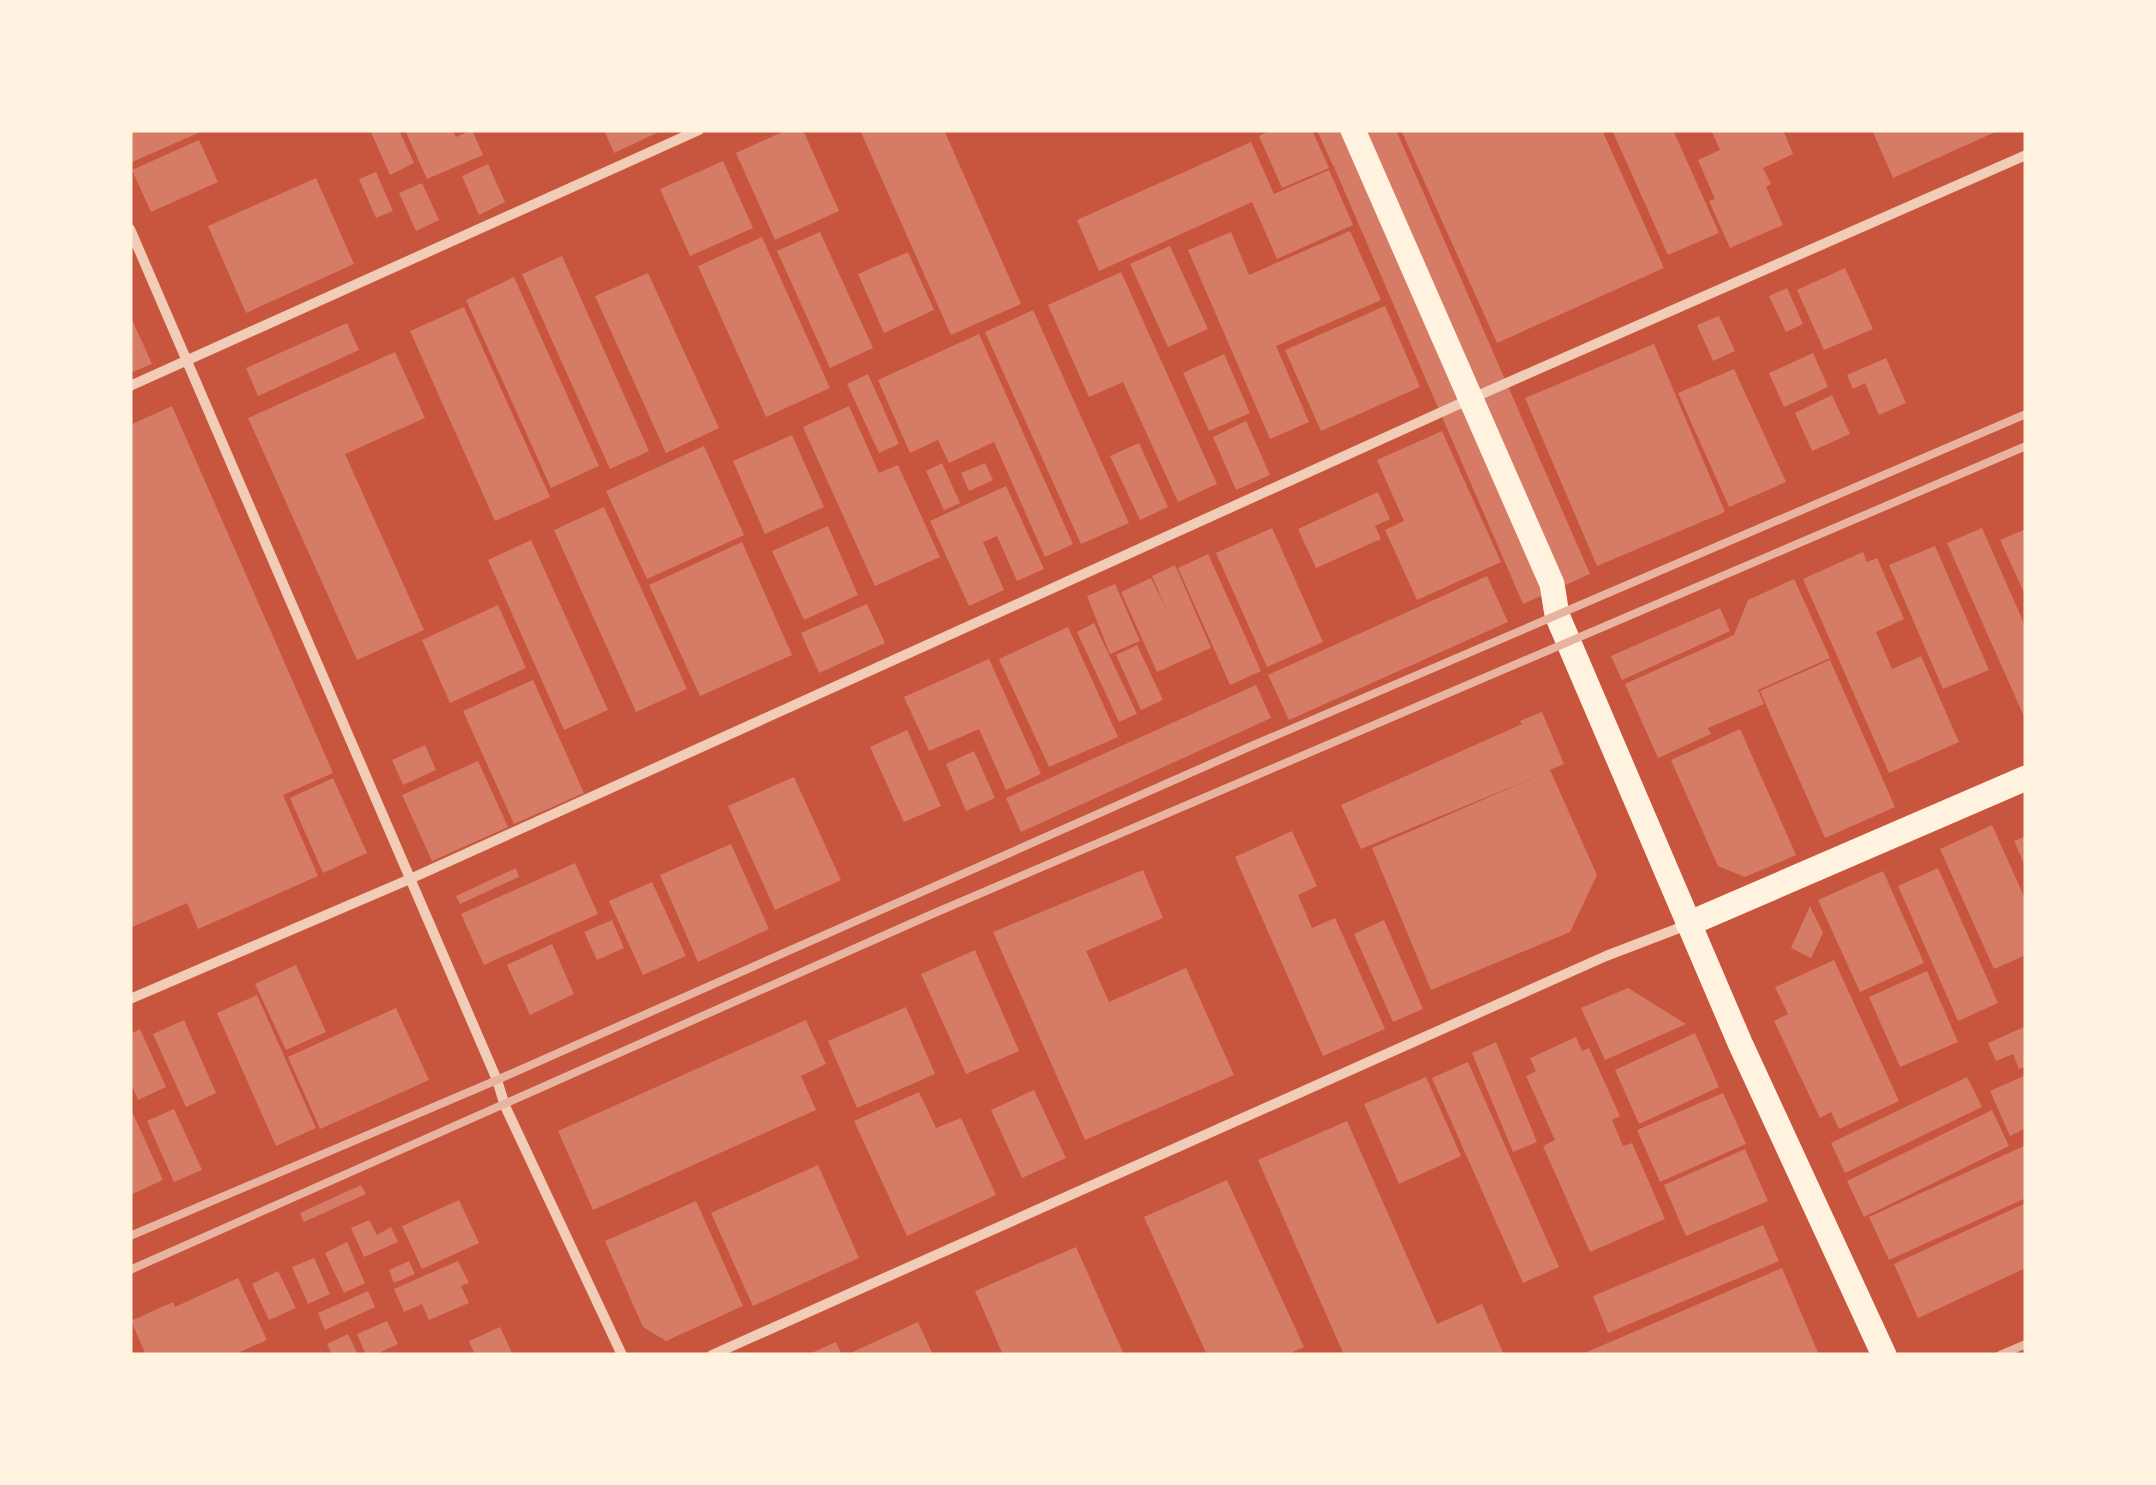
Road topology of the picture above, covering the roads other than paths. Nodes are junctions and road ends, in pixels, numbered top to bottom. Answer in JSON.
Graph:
{"nodes":[{"id":1,"x":699,"y":130,"type":"edge"},
{"id":2,"x":1353,"y":130,"type":"edge"},
{"id":3,"x":2026,"y":155,"type":"edge"},
{"id":4,"x":130,"y":229,"type":"edge"},
{"id":5,"x":186,"y":360,"type":"junction"},
{"id":6,"x":130,"y":386,"type":"edge"},
{"id":7,"x":1472,"y":398,"type":"junction"},
{"id":8,"x":2026,"y":778,"type":"edge"},
{"id":9,"x":410,"y":879,"type":"junction"},
{"id":10,"x":1688,"y":924,"type":"junction"},
{"id":11,"x":130,"y":1000,"type":"edge"},
{"id":12,"x":622,"y":1355,"type":"edge"},
{"id":13,"x":712,"y":1355,"type":"edge"},
{"id":14,"x":1884,"y":1355,"type":"edge"}],
"edges":[{"from":1,"to":5,"type":"street"},
{"from":2,"to":7,"type":"main road"},
{"from":3,"to":7,"type":"street"},
{"from":4,"to":5,"type":"street"},
{"from":5,"to":6,"type":"street"},
{"from":5,"to":9,"type":"street"},
{"from":7,"to":9,"type":"street"},
{"from":7,"to":10,"type":"main road"},
{"from":8,"to":10,"type":"main road"},
{"from":9,"to":11,"type":"street"},
{"from":9,"to":12,"type":"street"},
{"from":10,"to":13,"type":"street"},
{"from":10,"to":14,"type":"main road"}]}
